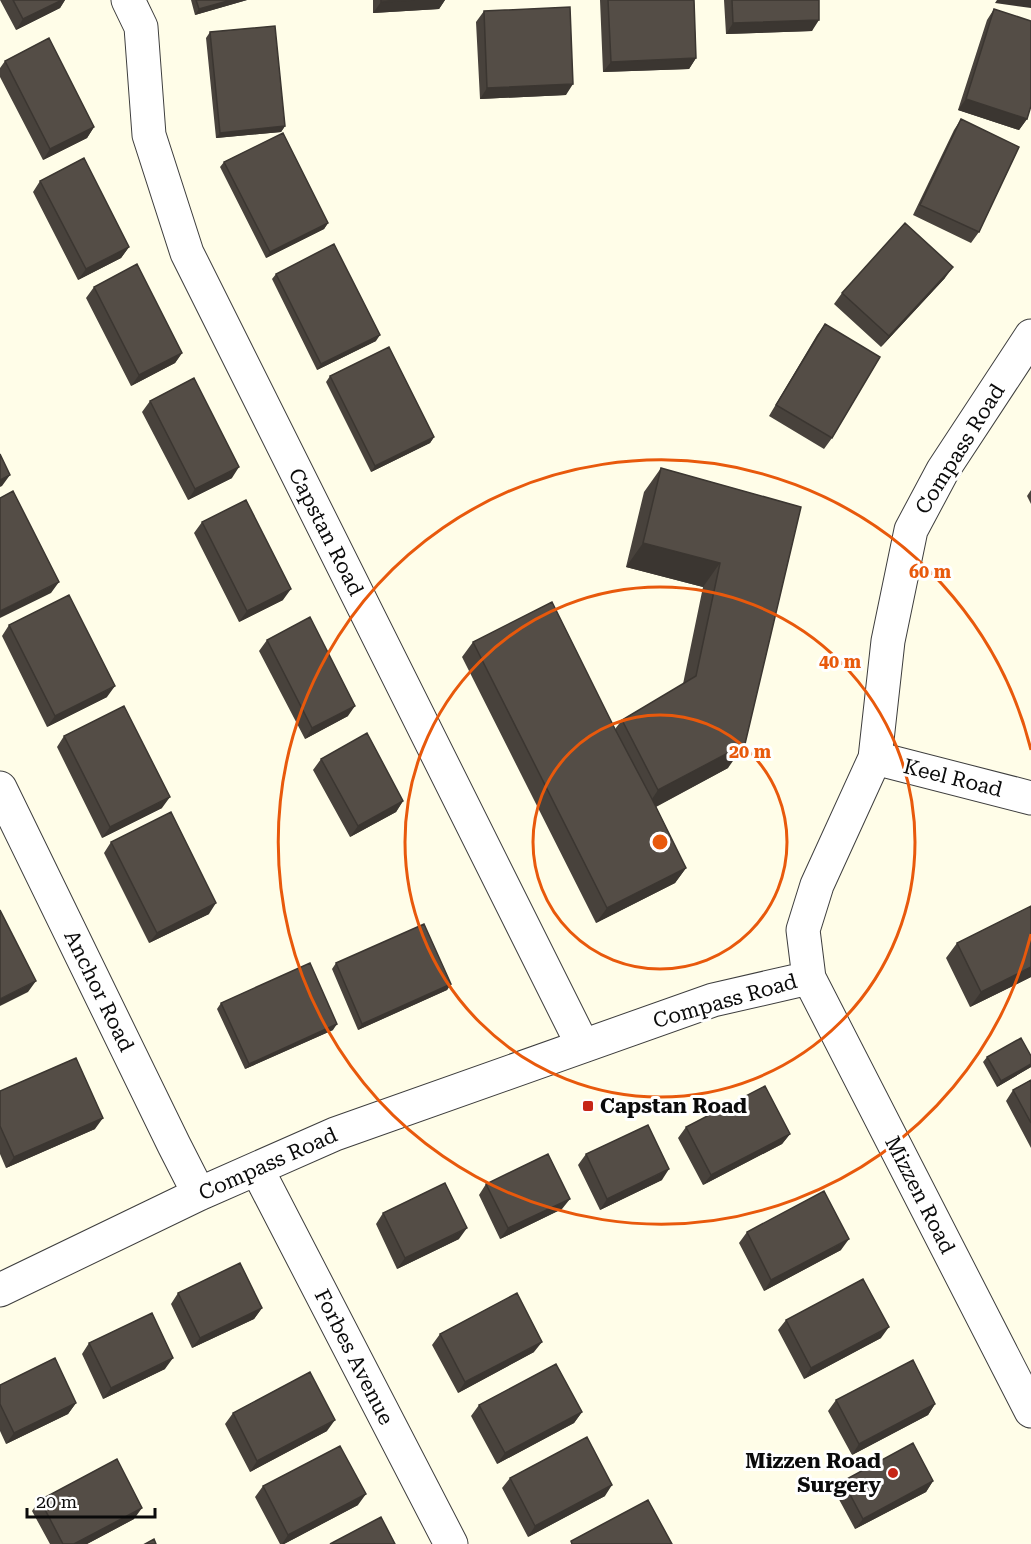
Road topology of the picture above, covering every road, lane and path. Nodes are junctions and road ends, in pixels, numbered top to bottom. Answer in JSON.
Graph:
{"nodes":[{"id":1,"x":128,"y":0,"type":"edge"},
{"id":2,"x":1031,"y":336,"type":"edge"},
{"id":3,"x":875,"y":758,"type":"junction"},
{"id":4,"x":0,"y":788,"type":"edge"},
{"id":5,"x":1031,"y":798,"type":"edge"},
{"id":6,"x":809,"y":978,"type":"junction"},
{"id":7,"x":583,"y":1046,"type":"junction"},
{"id":8,"x":257,"y":1169,"type":"junction"},
{"id":9,"x":199,"y":1194,"type":"junction"},
{"id":10,"x":0,"y":1290,"type":"edge"},
{"id":11,"x":1031,"y":1411,"type":"edge"},
{"id":12,"x":451,"y":1544,"type":"edge"}],
"edges":[{"from":1,"to":7,"type":"street","name":"Capstan Road"},
{"from":2,"to":3,"type":"street","name":"Compass Road"},
{"from":3,"to":5,"type":"street","name":"Keel Road"},
{"from":3,"to":6,"type":"street","name":"Compass Road"},
{"from":4,"to":9,"type":"street","name":"Anchor Road"},
{"from":6,"to":7,"type":"street","name":"Compass Road"},
{"from":6,"to":11,"type":"street","name":"Mizzen Road"},
{"from":7,"to":8,"type":"street","name":"Compass Road"},
{"from":8,"to":9,"type":"street","name":"Compass Road"},
{"from":8,"to":12,"type":"street","name":"Forbes Avenue"},
{"from":9,"to":10,"type":"street","name":"Compass Road"}]}
